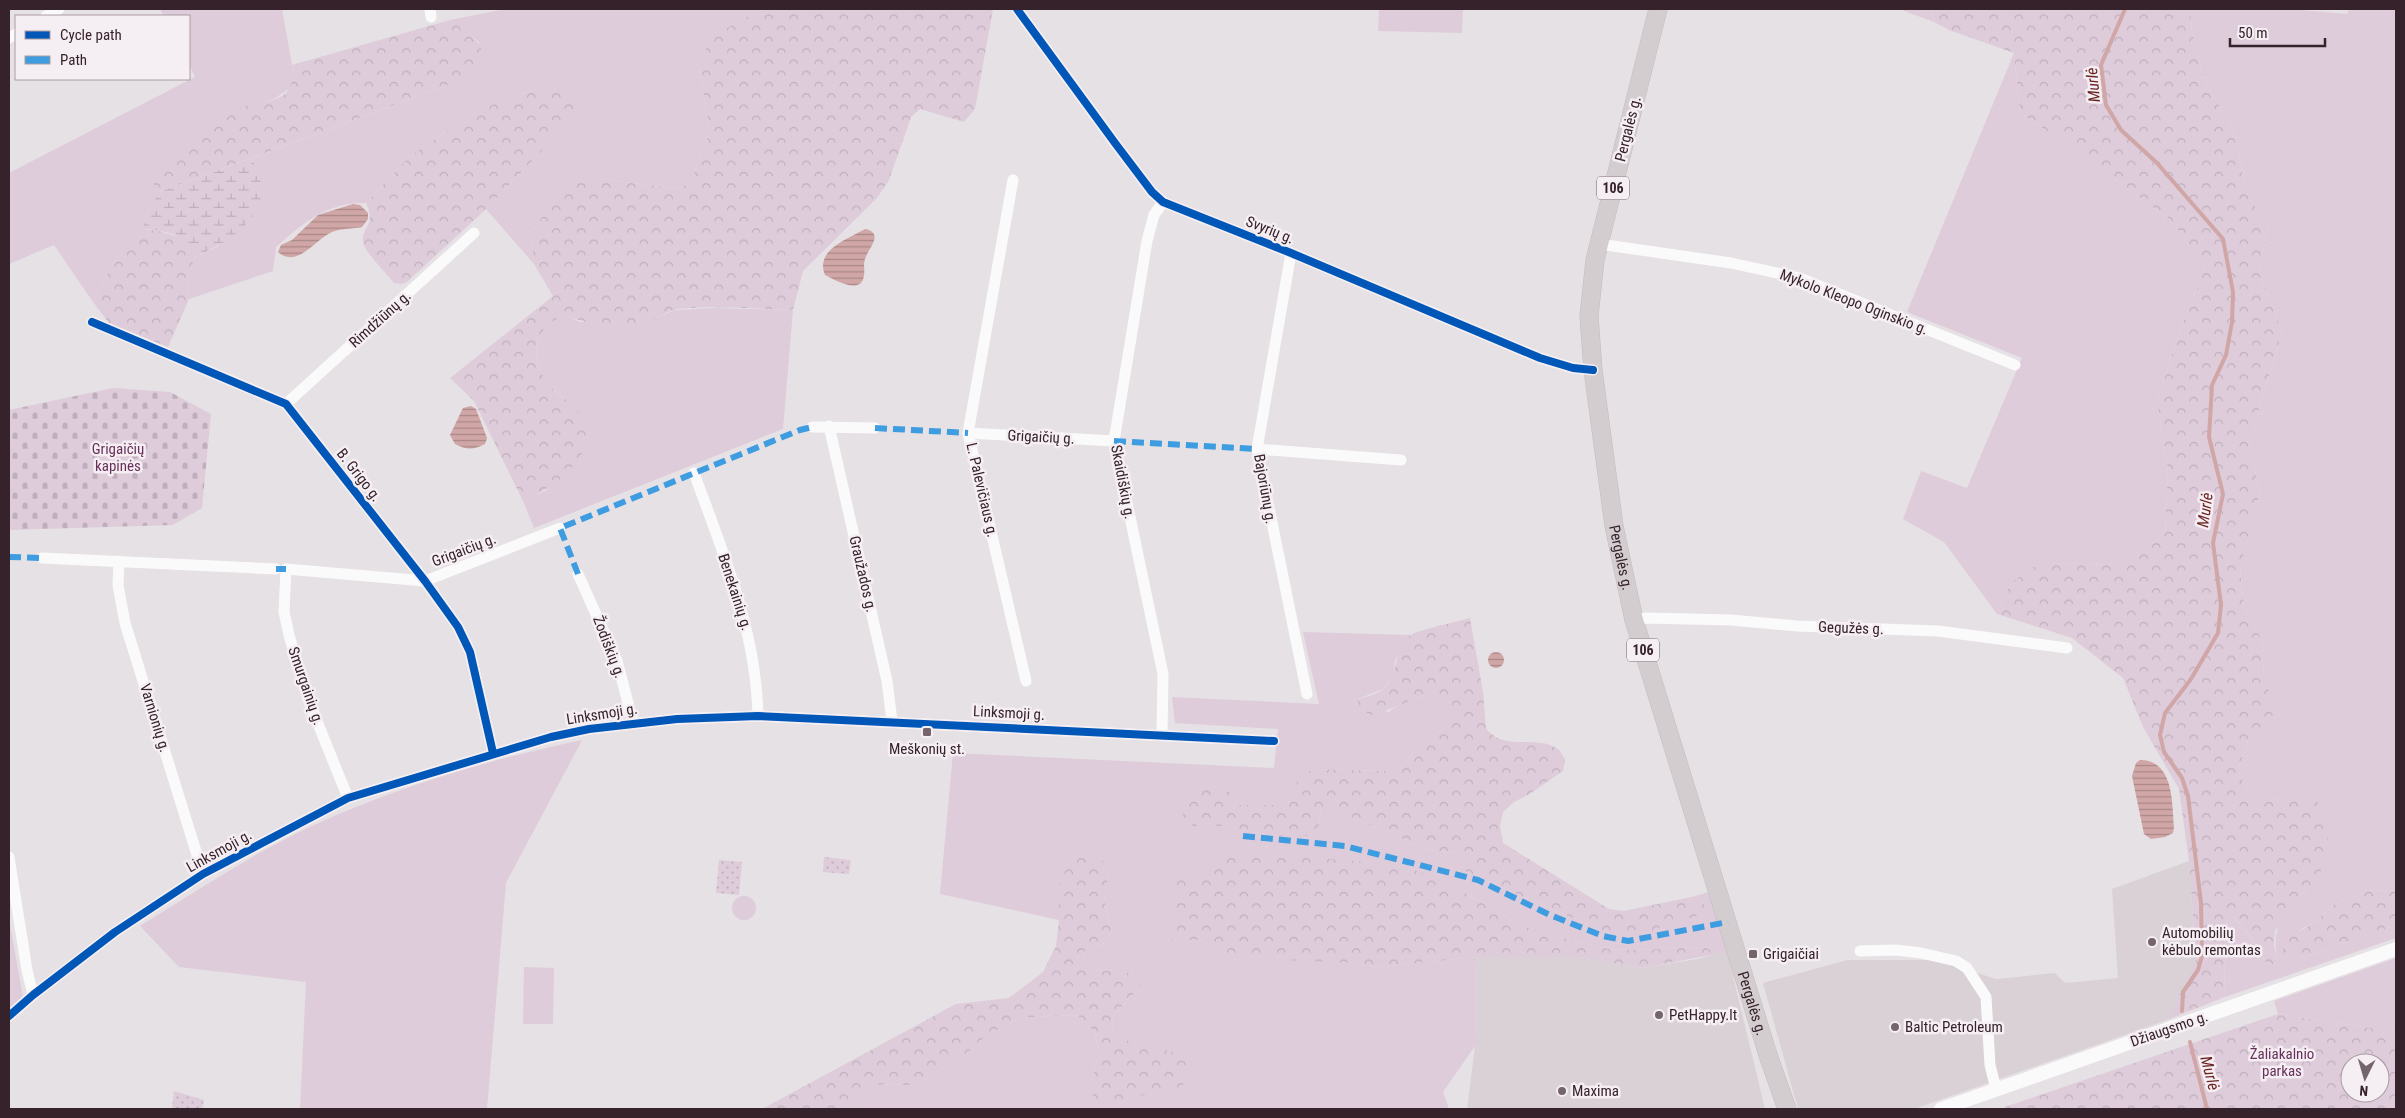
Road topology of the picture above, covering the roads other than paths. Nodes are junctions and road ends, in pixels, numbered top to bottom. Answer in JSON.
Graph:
{"nodes":[{"id":1,"x":59,"y":9,"type":"edge"},
{"id":2,"x":1017,"y":9,"type":"edge"},
{"id":3,"x":1658,"y":9,"type":"edge"},
{"id":4,"x":48,"y":15,"type":"edge"},
{"id":5,"x":1013,"y":180,"type":"dead end"},
{"id":6,"x":1163,"y":202,"type":"junction"},
{"id":7,"x":474,"y":233,"type":"dead end"},
{"id":8,"x":1599,"y":244,"type":"junction"},
{"id":9,"x":1291,"y":253,"type":"junction"},
{"id":10,"x":92,"y":322,"type":"dead end"},
{"id":11,"x":2015,"y":365,"type":"dead end"},
{"id":12,"x":1593,"y":370,"type":"junction"},
{"id":13,"x":286,"y":404,"type":"junction"},
{"id":14,"x":829,"y":426,"type":"junction"},
{"id":15,"x":812,"y":427,"type":"dead end"},
{"id":16,"x":875,"y":428,"type":"dead end"},
{"id":17,"x":968,"y":434,"type":"junction"},
{"id":18,"x":1114,"y":441,"type":"junction"},
{"id":19,"x":1257,"y":450,"type":"junction"},
{"id":20,"x":1400,"y":460,"type":"dead end"},
{"id":21,"x":694,"y":473,"type":"dead end"},
{"id":22,"x":560,"y":528,"type":"dead end"},
{"id":23,"x":42,"y":558,"type":"dead end"},
{"id":24,"x":119,"y":561,"type":"junction"},
{"id":25,"x":281,"y":569,"type":"junction"},
{"id":26,"x":578,"y":574,"type":"dead end"},
{"id":27,"x":425,"y":581,"type":"junction"},
{"id":28,"x":1634,"y":620,"type":"junction"},
{"id":29,"x":2067,"y":648,"type":"dead end"},
{"id":30,"x":1026,"y":681,"type":"dead end"},
{"id":31,"x":1307,"y":694,"type":"dead end"},
{"id":32,"x":758,"y":716,"type":"junction"},
{"id":33,"x":633,"y":722,"type":"junction"},
{"id":34,"x":892,"y":722,"type":"junction"},
{"id":35,"x":1162,"y":735,"type":"junction"},
{"id":36,"x":1274,"y":741,"type":"dead end"},
{"id":37,"x":493,"y":753,"type":"junction"},
{"id":38,"x":348,"y":798,"type":"junction"},
{"id":39,"x":9,"y":857,"type":"edge"},
{"id":40,"x":203,"y":874,"type":"junction"},
{"id":41,"x":2396,"y":948,"type":"edge"},
{"id":42,"x":1860,"y":951,"type":"dead end"},
{"id":43,"x":33,"y":995,"type":"junction"},
{"id":44,"x":9,"y":1016,"type":"edge"},
{"id":45,"x":1996,"y":1088,"type":"junction"},
{"id":46,"x":1784,"y":1104,"type":"edge"},
{"id":47,"x":1941,"y":1109,"type":"edge"}],
"edges":[{"from":1,"to":4,"type":"street"},
{"from":2,"to":6,"type":"street","name":"Svyrių g."},
{"from":3,"to":8,"type":"main road","name":"Pergalės g.","number":"106"},
{"from":5,"to":17,"type":"street","name":"L. Palevičiaus g."},
{"from":6,"to":9,"type":"street","name":"Svyrių g."},
{"from":6,"to":18,"type":"street","name":"Skaidiškių g."},
{"from":7,"to":13,"type":"street","name":"Rimdžiūnų g."},
{"from":8,"to":11,"type":"street","name":"Mykolo Kleopo Oginskio g."},
{"from":8,"to":12,"type":"main road","name":"Pergalės g.","number":"106"},
{"from":9,"to":12,"type":"street","name":"Svyrių g."},
{"from":9,"to":19,"type":"street","name":"Bajoriūnų g."},
{"from":10,"to":13,"type":"street","name":"B. Grigo g."},
{"from":12,"to":28,"type":"main road","name":"Pergalės g.","number":"106"},
{"from":13,"to":27,"type":"street","name":"B. Grigo g."},
{"from":14,"to":15,"type":"street"},
{"from":14,"to":16,"type":"street"},
{"from":14,"to":34,"type":"street","name":"Graužados g."},
{"from":17,"to":18,"type":"street","name":"Grigaičių g."},
{"from":17,"to":30,"type":"street","name":"L. Palevičiaus g."},
{"from":18,"to":35,"type":"street","name":"Skaidiškių g."},
{"from":19,"to":20,"type":"street"},
{"from":19,"to":31,"type":"street","name":"Bajoriūnų g."},
{"from":21,"to":32,"type":"street","name":"Benekainių g."},
{"from":22,"to":27,"type":"street","name":"Grigaičių g."},
{"from":23,"to":24,"type":"street","name":"Grigaičių g."},
{"from":24,"to":25,"type":"street","name":"Grigaičių g."},
{"from":24,"to":40,"type":"street","name":"Varnionių g."},
{"from":25,"to":27,"type":"street","name":"Grigaičių g."},
{"from":25,"to":38,"type":"street","name":"Smurgainių g."},
{"from":26,"to":33,"type":"street","name":"Žodiškių g."},
{"from":27,"to":37,"type":"street","name":"B. Grigo g."},
{"from":28,"to":29,"type":"street","name":"Gegužės g."},
{"from":28,"to":46,"type":"main road","name":"Pergalės g.","number":"106"},
{"from":32,"to":33,"type":"street","name":"Linksmoji g."},
{"from":32,"to":34,"type":"street","name":"Linksmoji g."},
{"from":33,"to":37,"type":"street","name":"Linksmoji g."},
{"from":34,"to":35,"type":"street","name":"Linksmoji g."},
{"from":35,"to":36,"type":"street","name":"Linksmoji g."},
{"from":37,"to":38,"type":"street","name":"Linksmoji g."},
{"from":38,"to":40,"type":"street","name":"Linksmoji g."},
{"from":39,"to":43,"type":"street"},
{"from":40,"to":43,"type":"street","name":"Linksmoji g."},
{"from":41,"to":45,"type":"street","name":"Džiaugsmo g."},
{"from":42,"to":45,"type":"street"},
{"from":43,"to":44,"type":"street","name":"Linksmoji g."},
{"from":45,"to":47,"type":"street","name":"Džiaugsmo g."}]}
